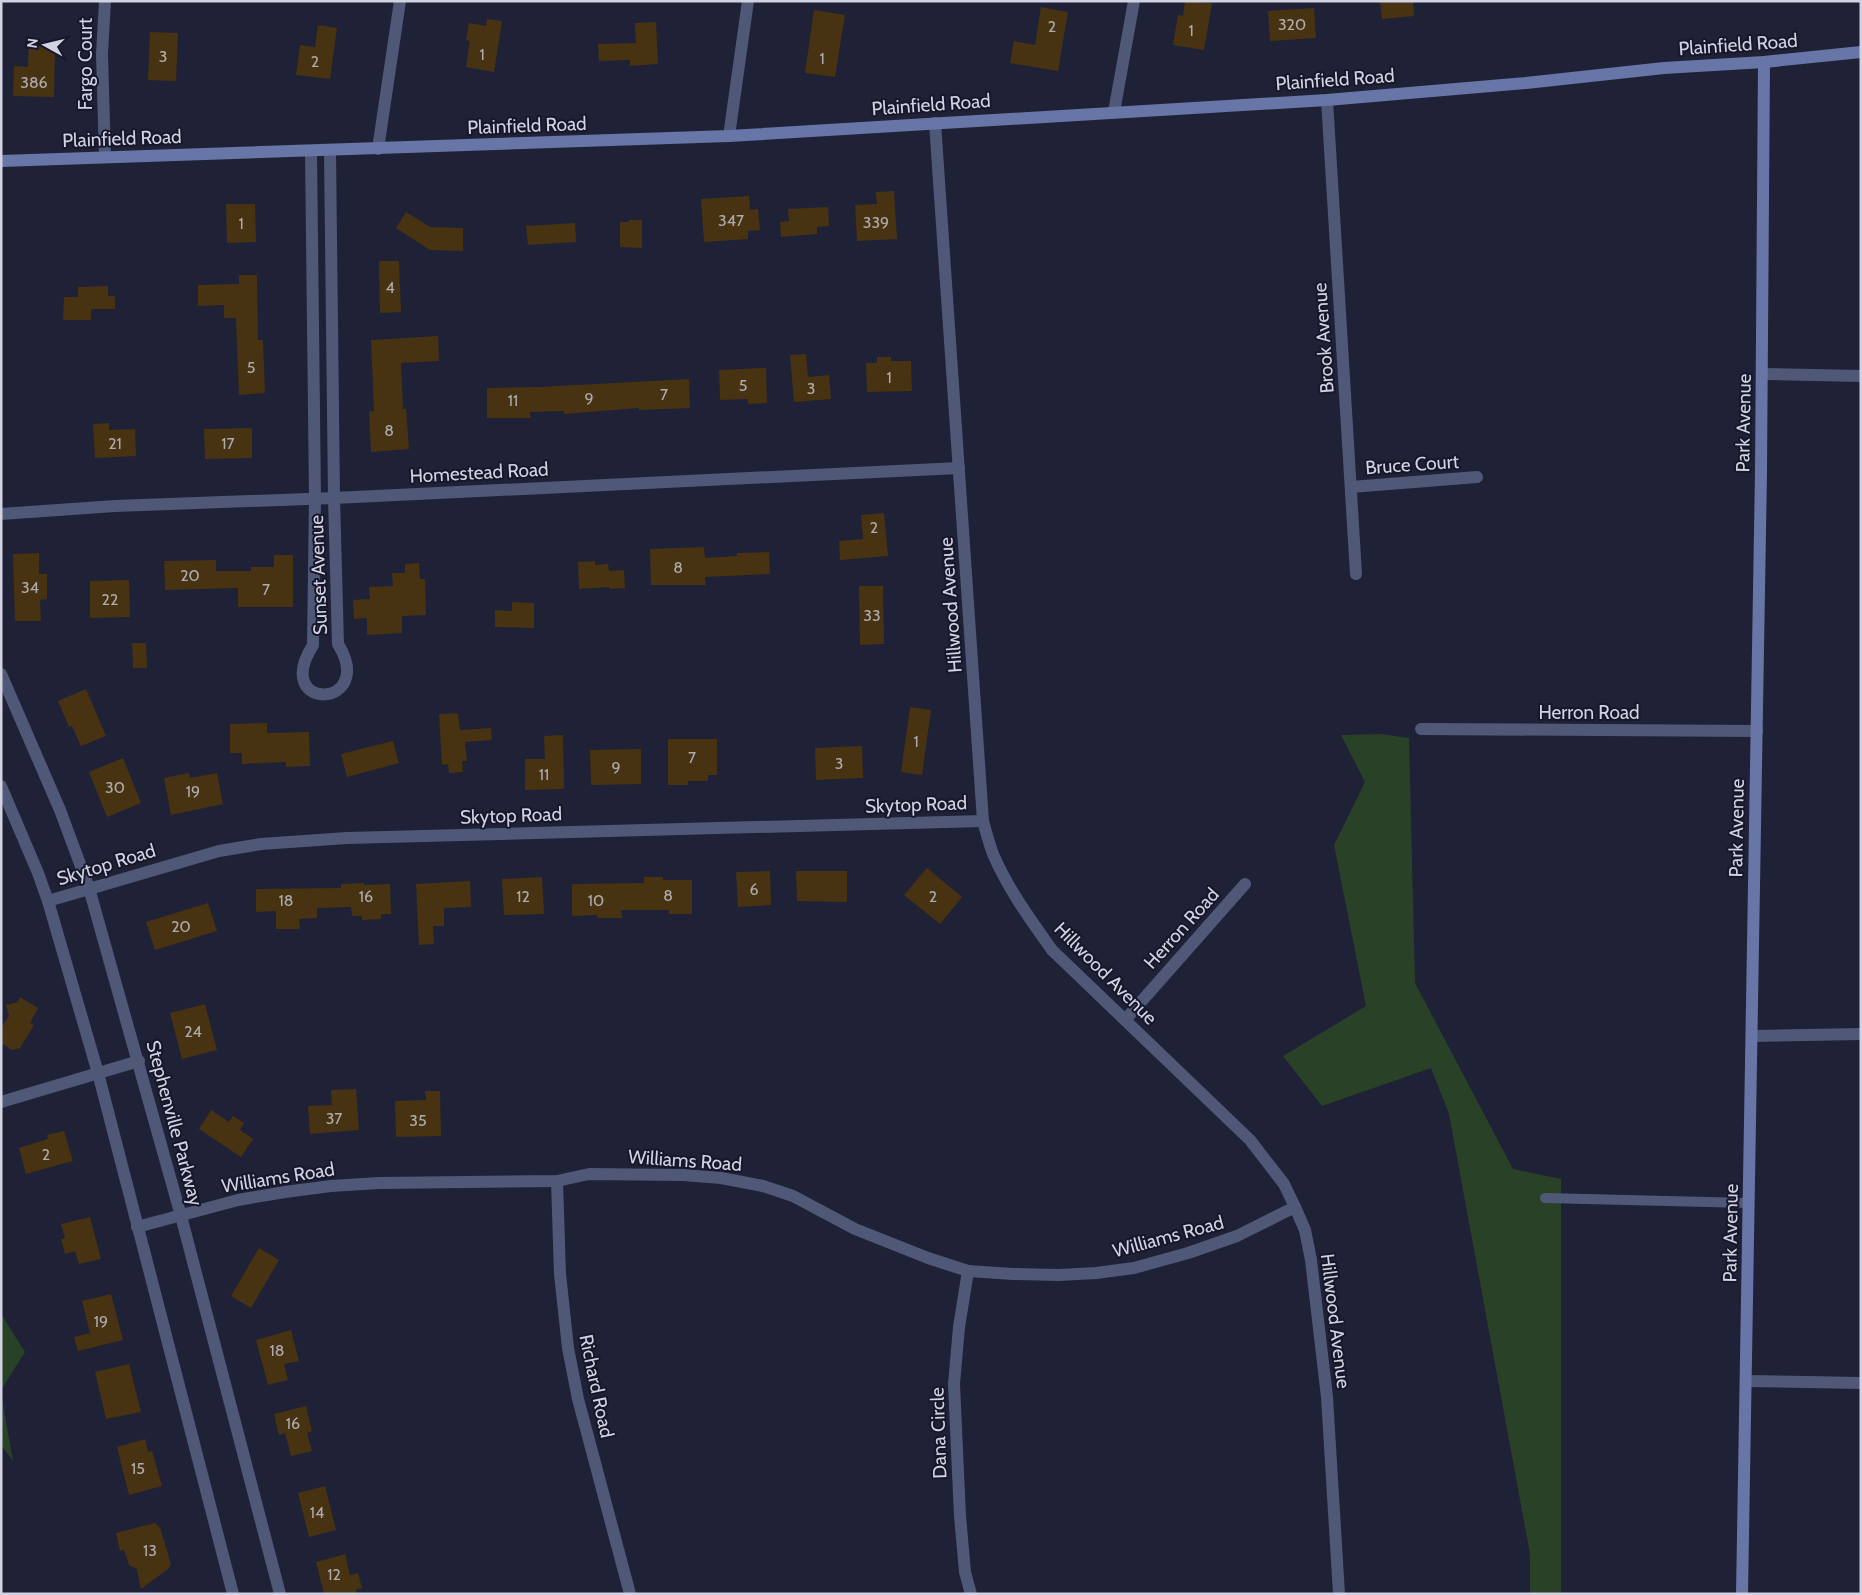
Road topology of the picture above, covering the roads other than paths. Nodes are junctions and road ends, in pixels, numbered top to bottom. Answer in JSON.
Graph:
{"nodes":[{"id":1,"x":105,"y":1,"type":"edge"},
{"id":2,"x":400,"y":1,"type":"edge"},
{"id":3,"x":748,"y":1,"type":"edge"},
{"id":4,"x":1134,"y":1,"type":"edge"},
{"id":5,"x":1861,"y":52,"type":"edge"},
{"id":6,"x":1764,"y":62,"type":"junction"},
{"id":7,"x":1327,"y":100,"type":"junction"},
{"id":8,"x":1114,"y":112,"type":"junction"},
{"id":9,"x":935,"y":123,"type":"junction"},
{"id":10,"x":729,"y":136,"type":"junction"},
{"id":11,"x":378,"y":149,"type":"junction"},
{"id":12,"x":330,"y":151,"type":"junction"},
{"id":13,"x":311,"y":152,"type":"junction"},
{"id":14,"x":105,"y":157,"type":"junction"},
{"id":15,"x":1,"y":161,"type":"edge"},
{"id":16,"x":1762,"y":374,"type":"junction"},
{"id":17,"x":1861,"y":376,"type":"edge"},
{"id":18,"x":959,"y":468,"type":"junction"},
{"id":19,"x":1476,"y":477,"type":"dead end"},
{"id":20,"x":1351,"y":487,"type":"junction"},
{"id":21,"x":315,"y":498,"type":"junction"},
{"id":22,"x":334,"y":498,"type":"junction"},
{"id":23,"x":1,"y":514,"type":"edge"},
{"id":24,"x":1356,"y":574,"type":"dead end"},
{"id":25,"x":1,"y":674,"type":"edge"},
{"id":26,"x":1421,"y":729,"type":"dead end"},
{"id":27,"x":1757,"y":731,"type":"junction"},
{"id":28,"x":1,"y":786,"type":"edge"},
{"id":29,"x":983,"y":821,"type":"junction"},
{"id":30,"x":1245,"y":884,"type":"dead end"},
{"id":31,"x":89,"y":888,"type":"junction"},
{"id":32,"x":48,"y":901,"type":"junction"},
{"id":33,"x":1125,"y":1020,"type":"junction"},
{"id":34,"x":1861,"y":1034,"type":"edge"},
{"id":35,"x":1752,"y":1036,"type":"junction"},
{"id":36,"x":138,"y":1061,"type":"junction"},
{"id":37,"x":98,"y":1073,"type":"junction"},
{"id":38,"x":1,"y":1102,"type":"edge"},
{"id":39,"x":557,"y":1181,"type":"junction"},
{"id":40,"x":1545,"y":1198,"type":"dead end"},
{"id":41,"x":1749,"y":1203,"type":"junction"},
{"id":42,"x":1295,"y":1207,"type":"junction"},
{"id":43,"x":181,"y":1216,"type":"junction"},
{"id":44,"x":137,"y":1227,"type":"junction"},
{"id":45,"x":968,"y":1271,"type":"junction"},
{"id":46,"x":1746,"y":1381,"type":"junction"},
{"id":47,"x":1861,"y":1383,"type":"edge"},
{"id":48,"x":233,"y":1594,"type":"edge"},
{"id":49,"x":280,"y":1594,"type":"edge"},
{"id":50,"x":630,"y":1594,"type":"edge"},
{"id":51,"x":972,"y":1594,"type":"edge"},
{"id":52,"x":1339,"y":1594,"type":"edge"},
{"id":53,"x":1742,"y":1594,"type":"edge"}],
"edges":[{"from":1,"to":14,"type":"street","name":"Fargo Court"},
{"from":2,"to":11,"type":"street"},
{"from":3,"to":10,"type":"street"},
{"from":4,"to":8,"type":"street"},
{"from":5,"to":6,"type":"street","name":"Plainfield Road"},
{"from":6,"to":7,"type":"street","name":"Plainfield Road"},
{"from":6,"to":16,"type":"street","name":"Park Avenue"},
{"from":7,"to":8,"type":"street","name":"Plainfield Road"},
{"from":7,"to":20,"type":"street","name":"Brook Avenue"},
{"from":8,"to":9,"type":"street","name":"Plainfield Road"},
{"from":9,"to":10,"type":"street","name":"Plainfield Road"},
{"from":9,"to":18,"type":"street","name":"Hillwood Avenue"},
{"from":10,"to":11,"type":"street","name":"Plainfield Road"},
{"from":11,"to":12,"type":"street","name":"Plainfield Road"},
{"from":12,"to":13,"type":"street","name":"Plainfield Road"},
{"from":12,"to":22,"type":"street","name":"Sunset Avenue"},
{"from":13,"to":14,"type":"street","name":"Plainfield Road"},
{"from":13,"to":21,"type":"street","name":"Sunset Avenue"},
{"from":14,"to":15,"type":"street","name":"Plainfield Road"},
{"from":16,"to":17,"type":"street"},
{"from":16,"to":27,"type":"street","name":"Park Avenue"},
{"from":18,"to":22,"type":"street","name":"Homestead Road"},
{"from":18,"to":29,"type":"street","name":"Hillwood Avenue"},
{"from":19,"to":20,"type":"street","name":"Bruce Court"},
{"from":20,"to":24,"type":"street","name":"Brook Avenue"},
{"from":21,"to":22,"type":"street","name":"Homestead Road"},
{"from":21,"to":22,"type":"street","name":"Sunset Avenue"},
{"from":21,"to":23,"type":"street","name":"Homestead Road"},
{"from":25,"to":31,"type":"street","name":"Stephenville Parkway"},
{"from":26,"to":27,"type":"street","name":"Herron Road"},
{"from":27,"to":35,"type":"street","name":"Park Avenue"},
{"from":28,"to":32,"type":"street"},
{"from":29,"to":31,"type":"street","name":"Skytop Road"},
{"from":29,"to":33,"type":"street","name":"Hillwood Avenue"},
{"from":30,"to":33,"type":"street","name":"Herron Road"},
{"from":31,"to":32,"type":"street","name":"Skytop Road"},
{"from":31,"to":36,"type":"street","name":"Stephenville Parkway"},
{"from":32,"to":37,"type":"street"},
{"from":33,"to":42,"type":"street","name":"Hillwood Avenue"},
{"from":34,"to":35,"type":"street"},
{"from":35,"to":41,"type":"street","name":"Park Avenue"},
{"from":36,"to":37,"type":"street"},
{"from":36,"to":43,"type":"street","name":"Stephenville Parkway"},
{"from":37,"to":38,"type":"street"},
{"from":37,"to":44,"type":"street"},
{"from":39,"to":43,"type":"street","name":"Williams Road"},
{"from":39,"to":45,"type":"street","name":"Williams Road"},
{"from":39,"to":50,"type":"street","name":"Richard Road"},
{"from":40,"to":41,"type":"lane"},
{"from":41,"to":46,"type":"street","name":"Park Avenue"},
{"from":42,"to":45,"type":"street","name":"Williams Road"},
{"from":42,"to":52,"type":"street","name":"Hillwood Avenue"},
{"from":43,"to":44,"type":"street","name":"Williams Road"},
{"from":43,"to":49,"type":"street","name":"Stephenville Parkway"},
{"from":44,"to":48,"type":"street"},
{"from":45,"to":51,"type":"street","name":"Dana Circle"},
{"from":46,"to":47,"type":"street"},
{"from":46,"to":53,"type":"street","name":"Park Avenue"}]}
